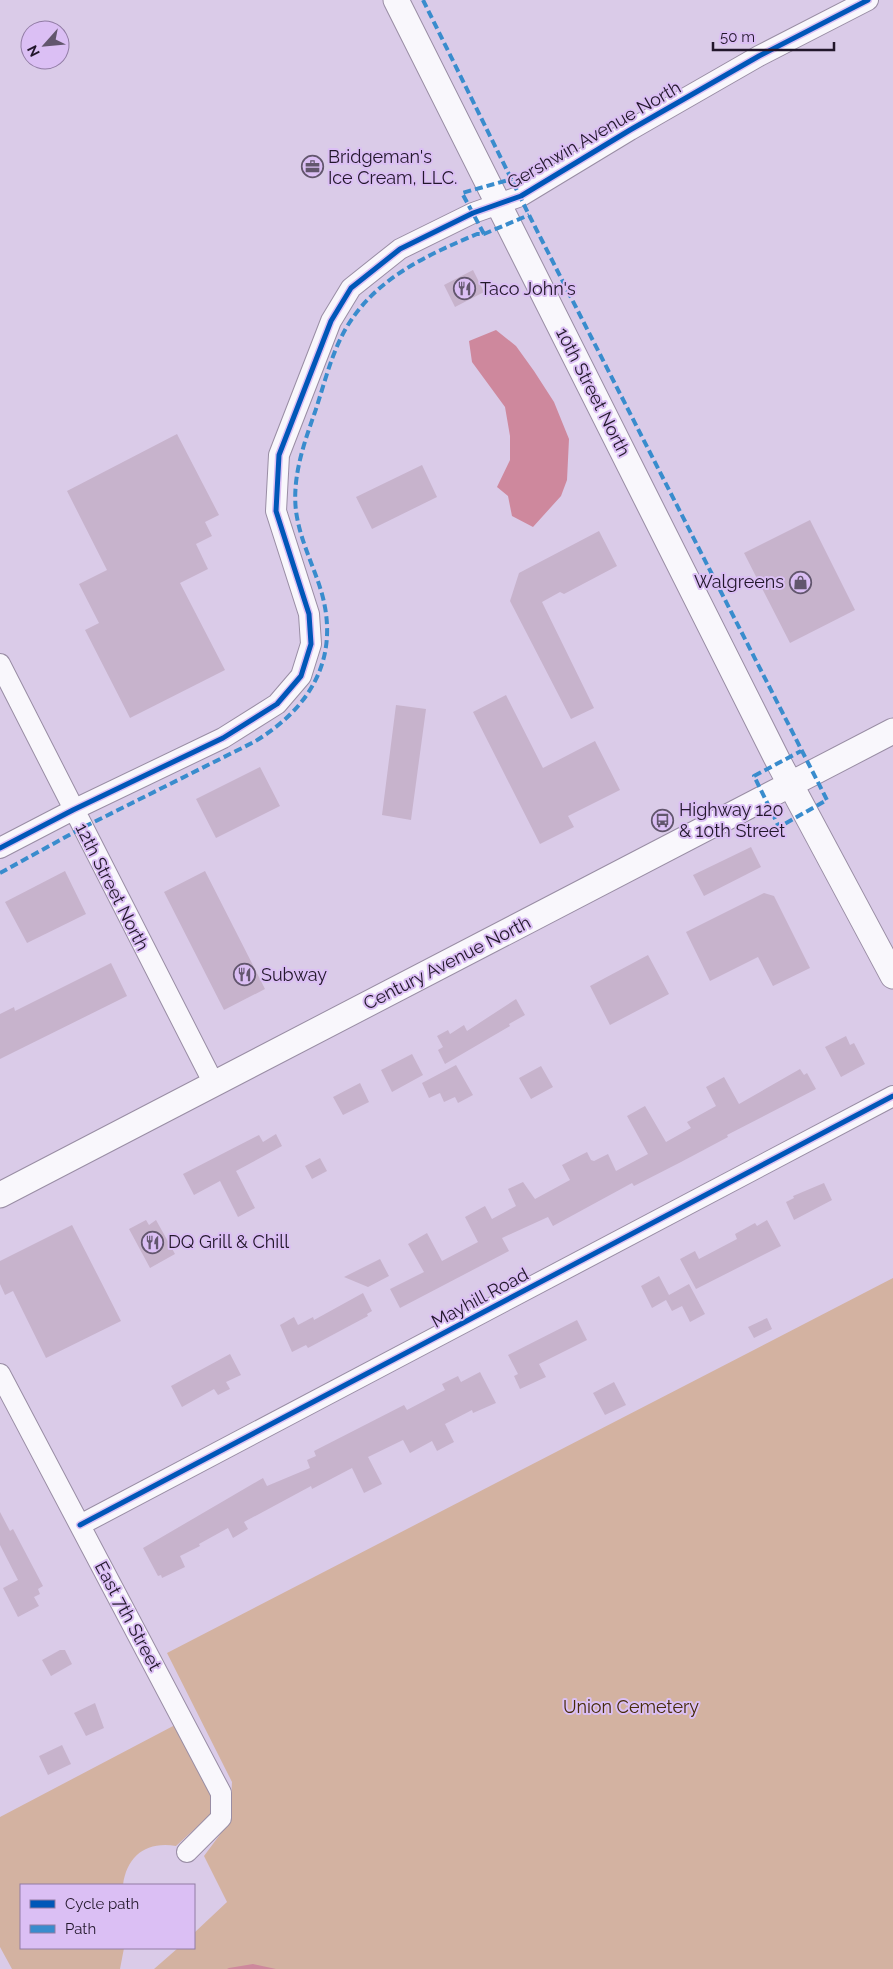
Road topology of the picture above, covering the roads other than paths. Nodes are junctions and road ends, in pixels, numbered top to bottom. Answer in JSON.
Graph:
{"nodes":[{"id":1,"x":396,"y":0,"type":"edge"},
{"id":2,"x":868,"y":0,"type":"edge"},
{"id":3,"x":499,"y":204,"type":"junction"},
{"id":4,"x":0,"y":665,"type":"edge"},
{"id":5,"x":893,"y":731,"type":"edge"},
{"id":6,"x":789,"y":784,"type":"junction"},
{"id":7,"x":73,"y":810,"type":"junction"},
{"id":8,"x":0,"y":848,"type":"edge"},
{"id":9,"x":893,"y":976,"type":"edge"},
{"id":10,"x":213,"y":1082,"type":"junction"},
{"id":11,"x":893,"y":1096,"type":"edge"},
{"id":12,"x":0,"y":1195,"type":"edge"},
{"id":13,"x":0,"y":1374,"type":"edge"},
{"id":14,"x":80,"y":1525,"type":"junction"},
{"id":15,"x":187,"y":1852,"type":"dead end"}],
"edges":[{"from":1,"to":3,"type":"main road","name":"10th Street North"},
{"from":2,"to":3,"type":"street","name":"Gershwin Avenue North"},
{"from":3,"to":6,"type":"main road","name":"10th Street North"},
{"from":3,"to":7,"type":"street","name":"Gershwin Avenue North"},
{"from":4,"to":7,"type":"street","name":"12th Street North"},
{"from":5,"to":6,"type":"main road","name":"Century Avenue North"},
{"from":6,"to":9,"type":"main road","name":"10th Street North"},
{"from":6,"to":10,"type":"main road","name":"Century Avenue North"},
{"from":7,"to":8,"type":"street","name":"Gershwin Avenue North"},
{"from":7,"to":10,"type":"street","name":"12th Street North"},
{"from":10,"to":12,"type":"main road","name":"Century Avenue North"},
{"from":11,"to":14,"type":"street","name":"Mayhill Road"},
{"from":13,"to":14,"type":"street","name":"East 7th Street"},
{"from":14,"to":15,"type":"street","name":"East 7th Street"}]}
